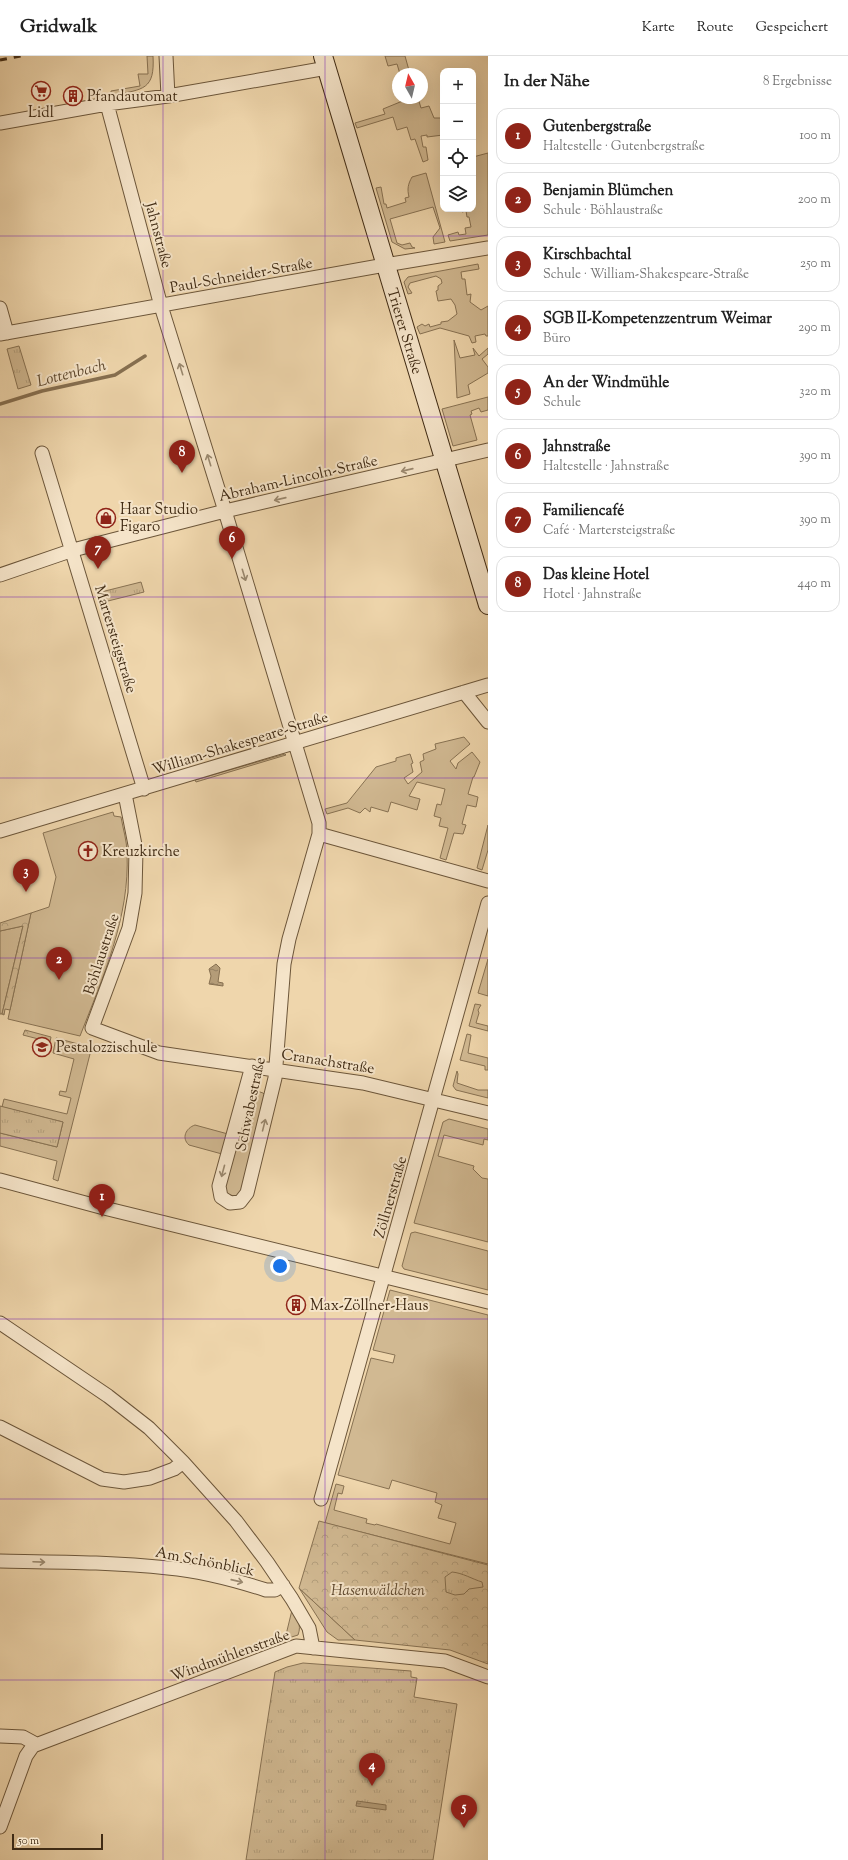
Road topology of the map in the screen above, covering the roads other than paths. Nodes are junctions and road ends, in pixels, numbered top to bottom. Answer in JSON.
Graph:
{"nodes":[{"id":1,"x":166,"y":56,"type":"edge"},
{"id":2,"x":325,"y":62,"type":"edge"},
{"id":3,"x":168,"y":96,"type":"junction"},
{"id":4,"x":107,"y":104,"type":"junction"},
{"id":5,"x":0,"y":123,"type":"edge"},
{"id":6,"x":488,"y":248,"type":"edge"},
{"id":7,"x":385,"y":265,"type":"junction"},
{"id":8,"x":161,"y":306,"type":"junction"},
{"id":9,"x":0,"y":308,"type":"edge"},
{"id":10,"x":4,"y":334,"type":"edge"},
{"id":11,"x":488,"y":450,"type":"edge"},
{"id":12,"x":42,"y":453,"type":"dead end"},
{"id":13,"x":445,"y":461,"type":"junction"},
{"id":14,"x":225,"y":511,"type":"junction"},
{"id":15,"x":73,"y":550,"type":"junction"},
{"id":16,"x":0,"y":575,"type":"edge"},
{"id":17,"x":488,"y":605,"type":"edge"},
{"id":18,"x":488,"y":685,"type":"edge"},
{"id":19,"x":464,"y":692,"type":"junction"},
{"id":20,"x":488,"y":722,"type":"edge"},
{"id":21,"x":294,"y":744,"type":"junction"},
{"id":22,"x":144,"y":788,"type":"junction"},
{"id":23,"x":125,"y":794,"type":"junction"},
{"id":24,"x":2,"y":828,"type":"edge"},
{"id":25,"x":319,"y":834,"type":"junction"},
{"id":26,"x":488,"y":881,"type":"edge"},
{"id":27,"x":488,"y":904,"type":"edge"},
{"id":28,"x":92,"y":1028,"type":"joint"},
{"id":29,"x":252,"y":1066,"type":"junction"},
{"id":30,"x":276,"y":1069,"type":"junction"},
{"id":31,"x":434,"y":1099,"type":"junction"},
{"id":32,"x":488,"y":1113,"type":"edge"},
{"id":33,"x":0,"y":1180,"type":"edge"},
{"id":34,"x":384,"y":1276,"type":"junction"},
{"id":35,"x":488,"y":1302,"type":"edge"},
{"id":36,"x":0,"y":1323,"type":"edge"},
{"id":37,"x":0,"y":1427,"type":"edge"},
{"id":38,"x":183,"y":1462,"type":"junction"},
{"id":39,"x":321,"y":1499,"type":"dead end"},
{"id":40,"x":0,"y":1561,"type":"edge"},
{"id":41,"x":283,"y":1585,"type":"junction"},
{"id":42,"x":314,"y":1648,"type":"junction"},
{"id":43,"x":488,"y":1677,"type":"edge"},
{"id":44,"x":0,"y":1736,"type":"edge"},
{"id":45,"x":36,"y":1744,"type":"junction"},
{"id":46,"x":0,"y":1827,"type":"edge"}],
"edges":[{"from":1,"to":3,"type":"street"},
{"from":2,"to":3,"type":"street"},
{"from":2,"to":7,"type":"street","name":"Trierer Straße"},
{"from":3,"to":4,"type":"street"},
{"from":4,"to":5,"type":"street"},
{"from":4,"to":8,"type":"street","name":"Jahnstraße"},
{"from":6,"to":7,"type":"street","name":"Paul-Schneider-Straße"},
{"from":7,"to":8,"type":"street","name":"Paul-Schneider-Straße"},
{"from":7,"to":13,"type":"street","name":"Trierer Straße"},
{"from":8,"to":10,"type":"street","name":"Paul-Schneider-Straße"},
{"from":14,"to":8,"type":"street","name":"Jahnstraße","one_way":true},
{"from":9,"to":10,"type":"street"},
{"from":11,"to":13,"type":"street","name":"Abraham-Lincoln-Straße"},
{"from":12,"to":15,"type":"street","name":"Martersteigstraße"},
{"from":13,"to":14,"type":"street","name":"Abraham-Lincoln-Straße","one_way":true},
{"from":13,"to":17,"type":"street","name":"Trierer Straße"},
{"from":14,"to":15,"type":"street","name":"Abraham-Lincoln-Straße"},
{"from":14,"to":21,"type":"street","name":"Jahnstraße","one_way":true},
{"from":15,"to":16,"type":"street","name":"Abraham-Lincoln-Straße"},
{"from":15,"to":22,"type":"street","name":"Martersteigstraße"},
{"from":18,"to":19,"type":"street","name":"William-Shakespeare-Straße"},
{"from":19,"to":20,"type":"street"},
{"from":19,"to":21,"type":"street","name":"William-Shakespeare-Straße"},
{"from":21,"to":22,"type":"street","name":"William-Shakespeare-Straße"},
{"from":21,"to":25,"type":"street","name":"Jahnstraße"},
{"from":22,"to":23,"type":"street","name":"William-Shakespeare-Straße"},
{"from":23,"to":24,"type":"street","name":"William-Shakespeare-Straße"},
{"from":23,"to":28,"type":"street","name":"Böhlaustraße"},
{"from":25,"to":26,"type":"street"},
{"from":25,"to":30,"type":"street","name":"Schwabestraße"},
{"from":27,"to":31,"type":"street","name":"Zöllnerstraße"},
{"from":28,"to":29,"type":"street","name":"Cranachstraße"},
{"from":29,"to":30,"type":"street","name":"Cranachstraße"},
{"from":29,"to":30,"type":"street","name":"Schwabestraße","one_way":true},
{"from":30,"to":31,"type":"street","name":"Cranachstraße"},
{"from":31,"to":32,"type":"street","name":"Cranachstraße"},
{"from":31,"to":34,"type":"street","name":"Zöllnerstraße"},
{"from":33,"to":34,"type":"street"},
{"from":34,"to":35,"type":"street"},
{"from":34,"to":39,"type":"street","name":"Zöllnerstraße"},
{"from":36,"to":38,"type":"street"},
{"from":37,"to":38,"type":"street"},
{"from":38,"to":41,"type":"street"},
{"from":40,"to":41,"type":"street","name":"Am Schönblick","one_way":true},
{"from":41,"to":42,"type":"street"},
{"from":42,"to":43,"type":"street","name":"Windmühlenstraße"},
{"from":42,"to":45,"type":"street","name":"Windmühlenstraße"},
{"from":44,"to":45,"type":"street"},
{"from":45,"to":46,"type":"street"}]}
